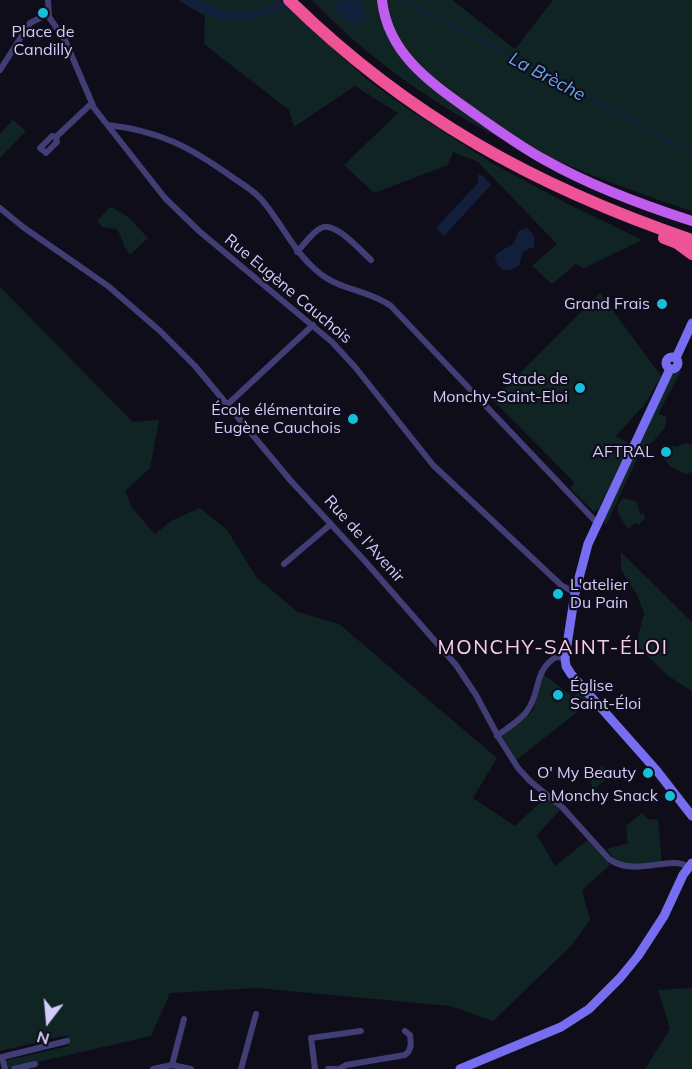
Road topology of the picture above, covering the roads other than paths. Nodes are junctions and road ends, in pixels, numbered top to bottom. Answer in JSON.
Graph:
{"nodes":[{"id":1,"x":48,"y":0,"type":"edge"},
{"id":2,"x":290,"y":0,"type":"edge"},
{"id":3,"x":382,"y":1,"type":"edge"},
{"id":4,"x":302,"y":5,"type":"edge"},
{"id":5,"x":48,"y":14,"type":"junction"},
{"id":6,"x":0,"y":70,"type":"edge"},
{"id":7,"x":92,"y":103,"type":"junction"},
{"id":8,"x":107,"y":125,"type":"junction"},
{"id":9,"x":56,"y":137,"type":"dead end"},
{"id":10,"x":541,"y":180,"type":"junction"},
{"id":11,"x":605,"y":189,"type":"junction"},
{"id":12,"x":0,"y":208,"type":"edge"},
{"id":13,"x":692,"y":216,"type":"edge"},
{"id":14,"x":692,"y":221,"type":"edge"},
{"id":15,"x":692,"y":231,"type":"edge"},
{"id":16,"x":692,"y":240,"type":"edge"},
{"id":17,"x":297,"y":252,"type":"junction"},
{"id":18,"x":692,"y":254,"type":"edge"},
{"id":19,"x":371,"y":260,"type":"dead end"},
{"id":20,"x":692,"y":323,"type":"edge"},
{"id":21,"x":313,"y":325,"type":"junction"},
{"id":22,"x":228,"y":404,"type":"junction"},
{"id":23,"x":597,"y":523,"type":"junction"},
{"id":24,"x":331,"y":524,"type":"junction"},
{"id":25,"x":284,"y":564,"type":"dead end"},
{"id":26,"x":575,"y":593,"type":"junction"},
{"id":27,"x":566,"y":641,"type":"junction"},
{"id":28,"x":552,"y":658,"type":"junction"},
{"id":29,"x":565,"y":658,"type":"junction"},
{"id":30,"x":497,"y":736,"type":"junction"},
{"id":31,"x":692,"y":816,"type":"edge"},
{"id":32,"x":690,"y":865,"type":"edge"},
{"id":33,"x":256,"y":1014,"type":"dead end"},
{"id":34,"x":184,"y":1019,"type":"dead end"},
{"id":35,"x":361,"y":1031,"type":"dead end"},
{"id":36,"x":405,"y":1031,"type":"dead end"},
{"id":37,"x":68,"y":1041,"type":"dead end"},
{"id":38,"x":35,"y":1065,"type":"dead end"},
{"id":39,"x":172,"y":1065,"type":"junction"},
{"id":40,"x":5,"y":1069,"type":"edge"},
{"id":41,"x":15,"y":1069,"type":"edge"},
{"id":42,"x":153,"y":1069,"type":"edge"},
{"id":43,"x":191,"y":1069,"type":"edge"},
{"id":44,"x":242,"y":1069,"type":"edge"},
{"id":45,"x":315,"y":1069,"type":"edge"},
{"id":46,"x":328,"y":1069,"type":"edge"},
{"id":47,"x":337,"y":1069,"type":"edge"},
{"id":48,"x":460,"y":1069,"type":"edge"}],
"edges":[{"from":1,"to":5,"type":"street"},
{"from":2,"to":4,"type":"highway"},
{"from":3,"to":11,"type":"main road"},
{"from":4,"to":10,"type":"highway"},
{"from":4,"to":15,"type":"highway"},
{"from":5,"to":6,"type":"street"},
{"from":5,"to":7,"type":"street","name":"Rue Eugène Cauchois"},
{"from":7,"to":8,"type":"street","name":"Rue Eugène Cauchois"},
{"from":7,"to":9,"type":"street"},
{"from":8,"to":17,"type":"street"},
{"from":8,"to":21,"type":"street","name":"Rue Eugène Cauchois"},
{"from":10,"to":16,"type":"highway"},
{"from":10,"to":18,"type":"highway"},
{"from":11,"to":13,"type":"street"},
{"from":11,"to":14,"type":"main road"},
{"from":12,"to":22,"type":"street","name":"Rue de l'Avenir"},
{"from":17,"to":19,"type":"street"},
{"from":17,"to":23,"type":"street"},
{"from":20,"to":23,"type":"street"},
{"from":21,"to":22,"type":"street"},
{"from":21,"to":26,"type":"street","name":"Rue Eugène Cauchois"},
{"from":22,"to":24,"type":"street","name":"Rue de l'Avenir"},
{"from":23,"to":26,"type":"street"},
{"from":24,"to":25,"type":"street"},
{"from":24,"to":30,"type":"street","name":"Rue de l'Avenir"},
{"from":26,"to":27,"type":"street"},
{"from":27,"to":28,"type":"street"},
{"from":27,"to":29,"type":"street"},
{"from":28,"to":29,"type":"street"},
{"from":28,"to":30,"type":"street"},
{"from":29,"to":31,"type":"street"},
{"from":30,"to":32,"type":"street","name":"Rue de l'Avenir"},
{"from":32,"to":48,"type":"street"},
{"from":33,"to":44,"type":"street"},
{"from":34,"to":39,"type":"street"},
{"from":35,"to":45,"type":"street"},
{"from":36,"to":47,"type":"street"},
{"from":37,"to":40,"type":"street"},
{"from":38,"to":41,"type":"street"},
{"from":39,"to":42,"type":"street"},
{"from":39,"to":43,"type":"street"},
{"from":46,"to":47,"type":"street"}]}
